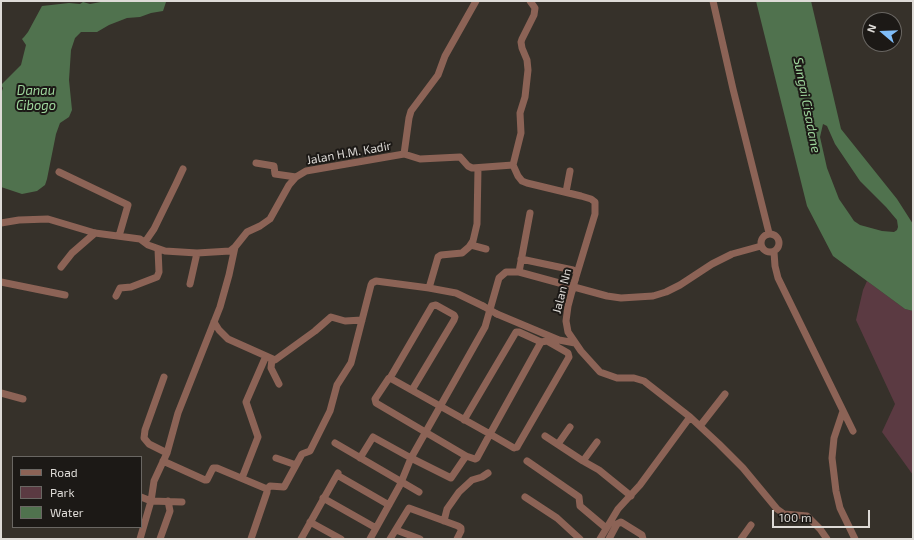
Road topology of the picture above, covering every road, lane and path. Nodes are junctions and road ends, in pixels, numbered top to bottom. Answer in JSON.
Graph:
{"nodes":[{"id":1,"x":476,"y":1,"type":"edge"},
{"id":2,"x":530,"y":1,"type":"edge"},
{"id":3,"x":713,"y":1,"type":"edge"},
{"id":4,"x":404,"y":154,"type":"junction"},
{"id":5,"x":256,"y":163,"type":"dead end"},
{"id":6,"x":513,"y":165,"type":"junction"},
{"id":7,"x":478,"y":168,"type":"junction"},
{"id":8,"x":183,"y":169,"type":"dead end"},
{"id":9,"x":570,"y":171,"type":"dead end"},
{"id":10,"x":59,"y":172,"type":"dead end"},
{"id":11,"x":296,"y":177,"type":"junction"},
{"id":12,"x":566,"y":192,"type":"junction"},
{"id":13,"x":530,"y":213,"type":"dead end"},
{"id":14,"x":1,"y":223,"type":"edge"},
{"id":15,"x":95,"y":233,"type":"junction"},
{"id":16,"x":769,"y":233,"type":"junction"},
{"id":17,"x":119,"y":236,"type":"junction"},
{"id":18,"x":145,"y":242,"type":"junction"},
{"id":19,"x":471,"y":245,"type":"junction"},
{"id":20,"x":761,"y":246,"type":"junction"},
{"id":21,"x":235,"y":247,"type":"junction"},
{"id":22,"x":158,"y":249,"type":"junction"},
{"id":23,"x":486,"y":249,"type":"dead end"},
{"id":24,"x":774,"y":252,"type":"junction"},
{"id":25,"x":197,"y":253,"type":"junction"},
{"id":26,"x":521,"y":259,"type":"junction"},
{"id":27,"x":61,"y":267,"type":"dead end"},
{"id":28,"x":572,"y":270,"type":"dead end"},
{"id":29,"x":519,"y":272,"type":"junction"},
{"id":30,"x":1,"y":282,"type":"edge"},
{"id":31,"x":190,"y":284,"type":"dead end"},
{"id":32,"x":429,"y":288,"type":"junction"},
{"id":33,"x":65,"y":295,"type":"dead end"},
{"id":34,"x":116,"y":296,"type":"dead end"},
{"id":35,"x":362,"y":320,"type":"junction"},
{"id":36,"x":214,"y":322,"type":"junction"},
{"id":37,"x":542,"y":342,"type":"junction"},
{"id":38,"x":575,"y":343,"type":"junction"},
{"id":39,"x":269,"y":357,"type":"junction"},
{"id":40,"x":164,"y":377,"type":"dead end"},
{"id":41,"x":390,"y":378,"type":"junction"},
{"id":42,"x":279,"y":384,"type":"dead end"},
{"id":43,"x":412,"y":390,"type":"junction"},
{"id":44,"x":1,"y":393,"type":"edge"},
{"id":45,"x":725,"y":394,"type":"dead end"},
{"id":46,"x":23,"y":399,"type":"dead end"},
{"id":47,"x":440,"y":406,"type":"junction"},
{"id":48,"x":843,"y":411,"type":"junction"},
{"id":49,"x":690,"y":417,"type":"junction"},
{"id":50,"x":464,"y":420,"type":"junction"},
{"id":51,"x":700,"y":426,"type":"junction"},
{"id":52,"x":570,"y":427,"type":"dead end"},
{"id":53,"x":852,"y":431,"type":"dead end"},
{"id":54,"x":425,"y":432,"type":"junction"},
{"id":55,"x":490,"y":434,"type":"junction"},
{"id":56,"x":545,"y":436,"type":"dead end"},
{"id":57,"x":596,"y":442,"type":"dead end"},
{"id":58,"x":335,"y":443,"type":"dead end"},
{"id":59,"x":558,"y":444,"type":"junction"},
{"id":60,"x":167,"y":453,"type":"junction"},
{"id":61,"x":466,"y":456,"type":"junction"},
{"id":62,"x":276,"y":458,"type":"dead end"},
{"id":63,"x":360,"y":458,"type":"junction"},
{"id":64,"x":410,"y":458,"type":"junction"},
{"id":65,"x":163,"y":461,"type":"junction"},
{"id":66,"x":527,"y":461,"type":"dead end"},
{"id":67,"x":583,"y":461,"type":"junction"},
{"id":68,"x":296,"y":465,"type":"junction"},
{"id":69,"x":488,"y":473,"type":"dead end"},
{"id":70,"x":242,"y":478,"type":"junction"},
{"id":71,"x":401,"y":482,"type":"junction"},
{"id":72,"x":267,"y":489,"type":"junction"},
{"id":73,"x":420,"y":492,"type":"dead end"},
{"id":74,"x":631,"y":496,"type":"junction"},
{"id":75,"x":142,"y":497,"type":"edge"},
{"id":76,"x":525,"y":497,"type":"dead end"},
{"id":77,"x":323,"y":498,"type":"junction"},
{"id":78,"x":151,"y":501,"type":"junction"},
{"id":79,"x":168,"y":502,"type":"junction"},
{"id":80,"x":182,"y":502,"type":"dead end"},
{"id":81,"x":389,"y":505,"type":"junction"},
{"id":82,"x":143,"y":515,"type":"edge"},
{"id":83,"x":444,"y":521,"type":"junction"},
{"id":84,"x":310,"y":522,"type":"junction"},
{"id":85,"x":751,"y":525,"type":"dead end"},
{"id":86,"x":141,"y":528,"type":"edge"},
{"id":87,"x":376,"y":528,"type":"junction"},
{"id":88,"x":606,"y":528,"type":"junction"},
{"id":89,"x":396,"y":530,"type":"junction"},
{"id":90,"x":332,"y":537,"type":"edge"},
{"id":91,"x":140,"y":539,"type":"edge"},
{"id":92,"x":160,"y":539,"type":"edge"},
{"id":93,"x":251,"y":539,"type":"edge"},
{"id":94,"x":301,"y":539,"type":"edge"},
{"id":95,"x":341,"y":539,"type":"edge"},
{"id":96,"x":370,"y":539,"type":"edge"},
{"id":97,"x":390,"y":539,"type":"edge"},
{"id":98,"x":420,"y":539,"type":"edge"},
{"id":99,"x":457,"y":539,"type":"edge"},
{"id":100,"x":580,"y":539,"type":"edge"},
{"id":101,"x":600,"y":539,"type":"edge"},
{"id":102,"x":609,"y":539,"type":"edge"},
{"id":103,"x":644,"y":539,"type":"edge"},
{"id":104,"x":741,"y":539,"type":"edge"},
{"id":105,"x":827,"y":539,"type":"edge"},
{"id":106,"x":855,"y":539,"type":"edge"}],
"edges":[{"from":1,"to":4,"type":"street","name":"Jalan H.M. Kadir"},
{"from":2,"to":6,"type":"street"},
{"from":3,"to":16,"type":"street"},
{"from":4,"to":7,"type":"street"},
{"from":4,"to":11,"type":"street","name":"Jalan H.M. Kadir"},
{"from":5,"to":11,"type":"street"},
{"from":6,"to":7,"type":"street"},
{"from":6,"to":12,"type":"street","name":"Jalan Nn"},
{"from":7,"to":19,"type":"street"},
{"from":8,"to":18,"type":"street"},
{"from":9,"to":12,"type":"street"},
{"from":10,"to":17,"type":"street"},
{"from":11,"to":21,"type":"street","name":"Jalan H.M. Kadir"},
{"from":12,"to":38,"type":"street","name":"Jalan Nn","bridge":true},
{"from":13,"to":26,"type":"street"},
{"from":14,"to":15,"type":"street"},
{"from":15,"to":17,"type":"street"},
{"from":15,"to":27,"type":"street"},
{"from":16,"to":20,"type":"street"},
{"from":16,"to":24,"type":"street"},
{"from":17,"to":18,"type":"street"},
{"from":18,"to":22,"type":"street"},
{"from":19,"to":23,"type":"street"},
{"from":19,"to":32,"type":"street"},
{"from":20,"to":24,"type":"street"},
{"from":20,"to":29,"type":"street"},
{"from":21,"to":25,"type":"street"},
{"from":21,"to":36,"type":"street"},
{"from":22,"to":25,"type":"street"},
{"from":22,"to":34,"type":"street"},
{"from":24,"to":48,"type":"street"},
{"from":25,"to":31,"type":"street"},
{"from":26,"to":28,"type":"street"},
{"from":26,"to":29,"type":"street"},
{"from":29,"to":47,"type":"street"},
{"from":30,"to":33,"type":"street"},
{"from":32,"to":35,"type":"street"},
{"from":32,"to":38,"type":"street","bridge":true},
{"from":35,"to":39,"type":"street"},
{"from":35,"to":68,"type":"street"},
{"from":36,"to":39,"type":"street"},
{"from":36,"to":60,"type":"street"},
{"from":37,"to":50,"type":"street"},
{"from":37,"to":55,"type":"street"},
{"from":37,"to":55,"type":"street"},
{"from":38,"to":49,"type":"street","name":"Jalan Nn"},
{"from":39,"to":42,"type":"street"},
{"from":39,"to":70,"type":"street"},
{"from":40,"to":60,"type":"street"},
{"from":41,"to":43,"type":"street"},
{"from":41,"to":43,"type":"street"},
{"from":41,"to":54,"type":"street"},
{"from":43,"to":47,"type":"street"},
{"from":44,"to":46,"type":"street"},
{"from":45,"to":51,"type":"street"},
{"from":47,"to":50,"type":"street"},
{"from":47,"to":54,"type":"street"},
{"from":48,"to":53,"type":"street"},
{"from":48,"to":106,"type":"street"},
{"from":49,"to":51,"type":"street","name":"Jalan Nn"},
{"from":49,"to":74,"type":"street"},
{"from":50,"to":55,"type":"street"},
{"from":51,"to":105,"type":"street","name":"Jalan Nn"},
{"from":52,"to":59,"type":"street"},
{"from":54,"to":61,"type":"street"},
{"from":54,"to":64,"type":"street"},
{"from":55,"to":61,"type":"street"},
{"from":56,"to":59,"type":"street"},
{"from":57,"to":67,"type":"street"},
{"from":58,"to":63,"type":"street"},
{"from":59,"to":67,"type":"street"},
{"from":60,"to":65,"type":"street"},
{"from":61,"to":64,"type":"street"},
{"from":62,"to":68,"type":"street"},
{"from":63,"to":64,"type":"street"},
{"from":63,"to":71,"type":"street"},
{"from":64,"to":71,"type":"street"},
{"from":65,"to":70,"type":"street"},
{"from":65,"to":78,"type":"street"},
{"from":66,"to":88,"type":"street"},
{"from":67,"to":74,"type":"street"},
{"from":68,"to":72,"type":"street"},
{"from":69,"to":83,"type":"street"},
{"from":70,"to":72,"type":"street"},
{"from":71,"to":73,"type":"street"},
{"from":71,"to":81,"type":"street"},
{"from":72,"to":93,"type":"street"},
{"from":74,"to":88,"type":"street"},
{"from":75,"to":78,"type":"street"},
{"from":76,"to":100,"type":"street"},
{"from":77,"to":81,"type":"street"},
{"from":77,"to":84,"type":"street"},
{"from":77,"to":87,"type":"street"},
{"from":78,"to":79,"type":"street"},
{"from":78,"to":82,"type":"street"},
{"from":79,"to":80,"type":"street"},
{"from":79,"to":92,"type":"street"},
{"from":81,"to":87,"type":"street"},
{"from":83,"to":89,"type":"street"},
{"from":83,"to":99,"type":"street"},
{"from":84,"to":90,"type":"street"},
{"from":84,"to":94,"type":"street"},
{"from":85,"to":104,"type":"street"},
{"from":86,"to":91,"type":"street"},
{"from":87,"to":96,"type":"street"},
{"from":88,"to":101,"type":"street"},
{"from":89,"to":97,"type":"street"},
{"from":89,"to":98,"type":"street"},
{"from":90,"to":95,"type":"street"},
{"from":102,"to":103,"type":"street"}]}
